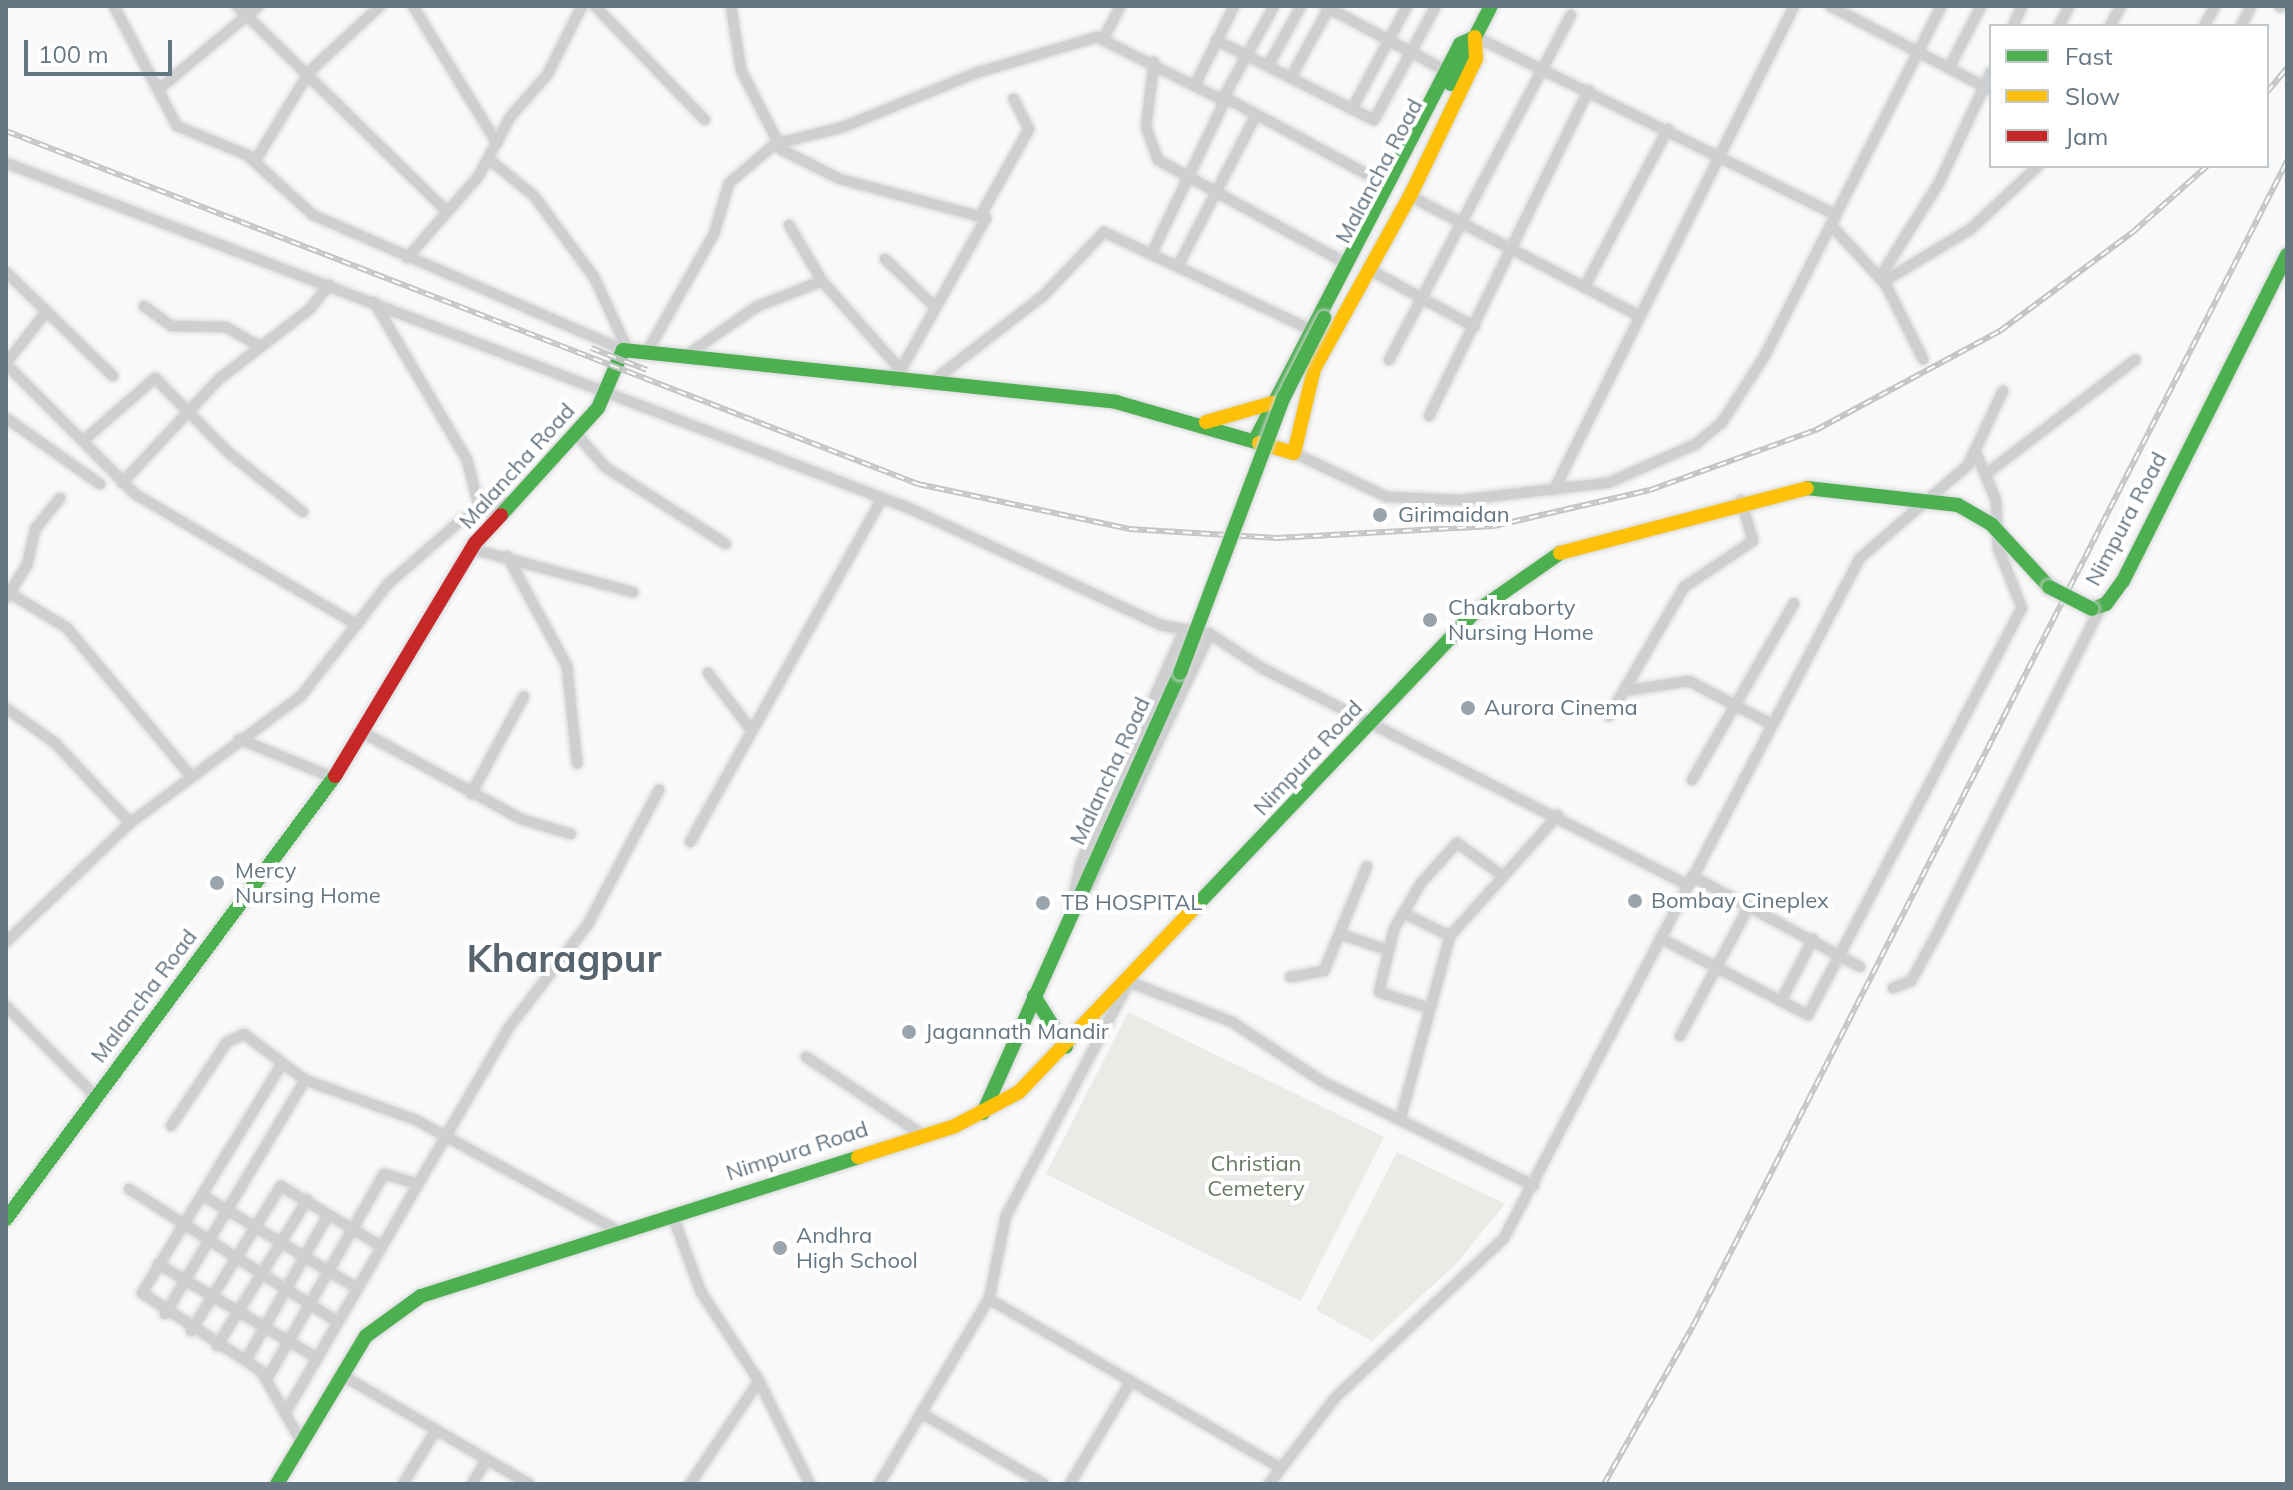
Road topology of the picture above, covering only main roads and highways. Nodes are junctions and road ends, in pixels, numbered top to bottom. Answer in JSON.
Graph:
{"nodes":[{"id":1,"x":1491,"y":6,"type":"edge"},
{"id":2,"x":1476,"y":37,"type":"junction"},
{"id":3,"x":2287,"y":255,"type":"edge"},
{"id":4,"x":1272,"y":403,"type":"junction"},
{"id":5,"x":1202,"y":423,"type":"junction"},
{"id":6,"x":1255,"y":440,"type":"junction"},
{"id":7,"x":1034,"y":996,"type":"junction"},
{"id":8,"x":1066,"y":1047,"type":"junction"},
{"id":9,"x":983,"y":1113,"type":"junction"},
{"id":10,"x":6,"y":1219,"type":"edge"},
{"id":11,"x":277,"y":1484,"type":"edge"}],
"edges":[{"from":1,"to":2,"type":"main road","name":"Malancha Road"},
{"from":2,"to":4,"type":"main road"},
{"from":2,"to":6,"type":"main road"},
{"from":2,"to":7,"type":"main road","name":"Malancha Road","bridge":true},
{"from":3,"to":8,"type":"main road","name":"Nimpura Road","bridge":true},
{"from":4,"to":5,"type":"main road"},
{"from":4,"to":6,"type":"main road"},
{"from":5,"to":6,"type":"main road"},
{"from":5,"to":10,"type":"main road","name":"Malancha Road"},
{"from":7,"to":8,"type":"main road"},
{"from":7,"to":9,"type":"main road","name":"Malancha Road"},
{"from":8,"to":9,"type":"main road","name":"Nimpura Road"},
{"from":9,"to":11,"type":"main road","name":"Nimpura Road"}]}
